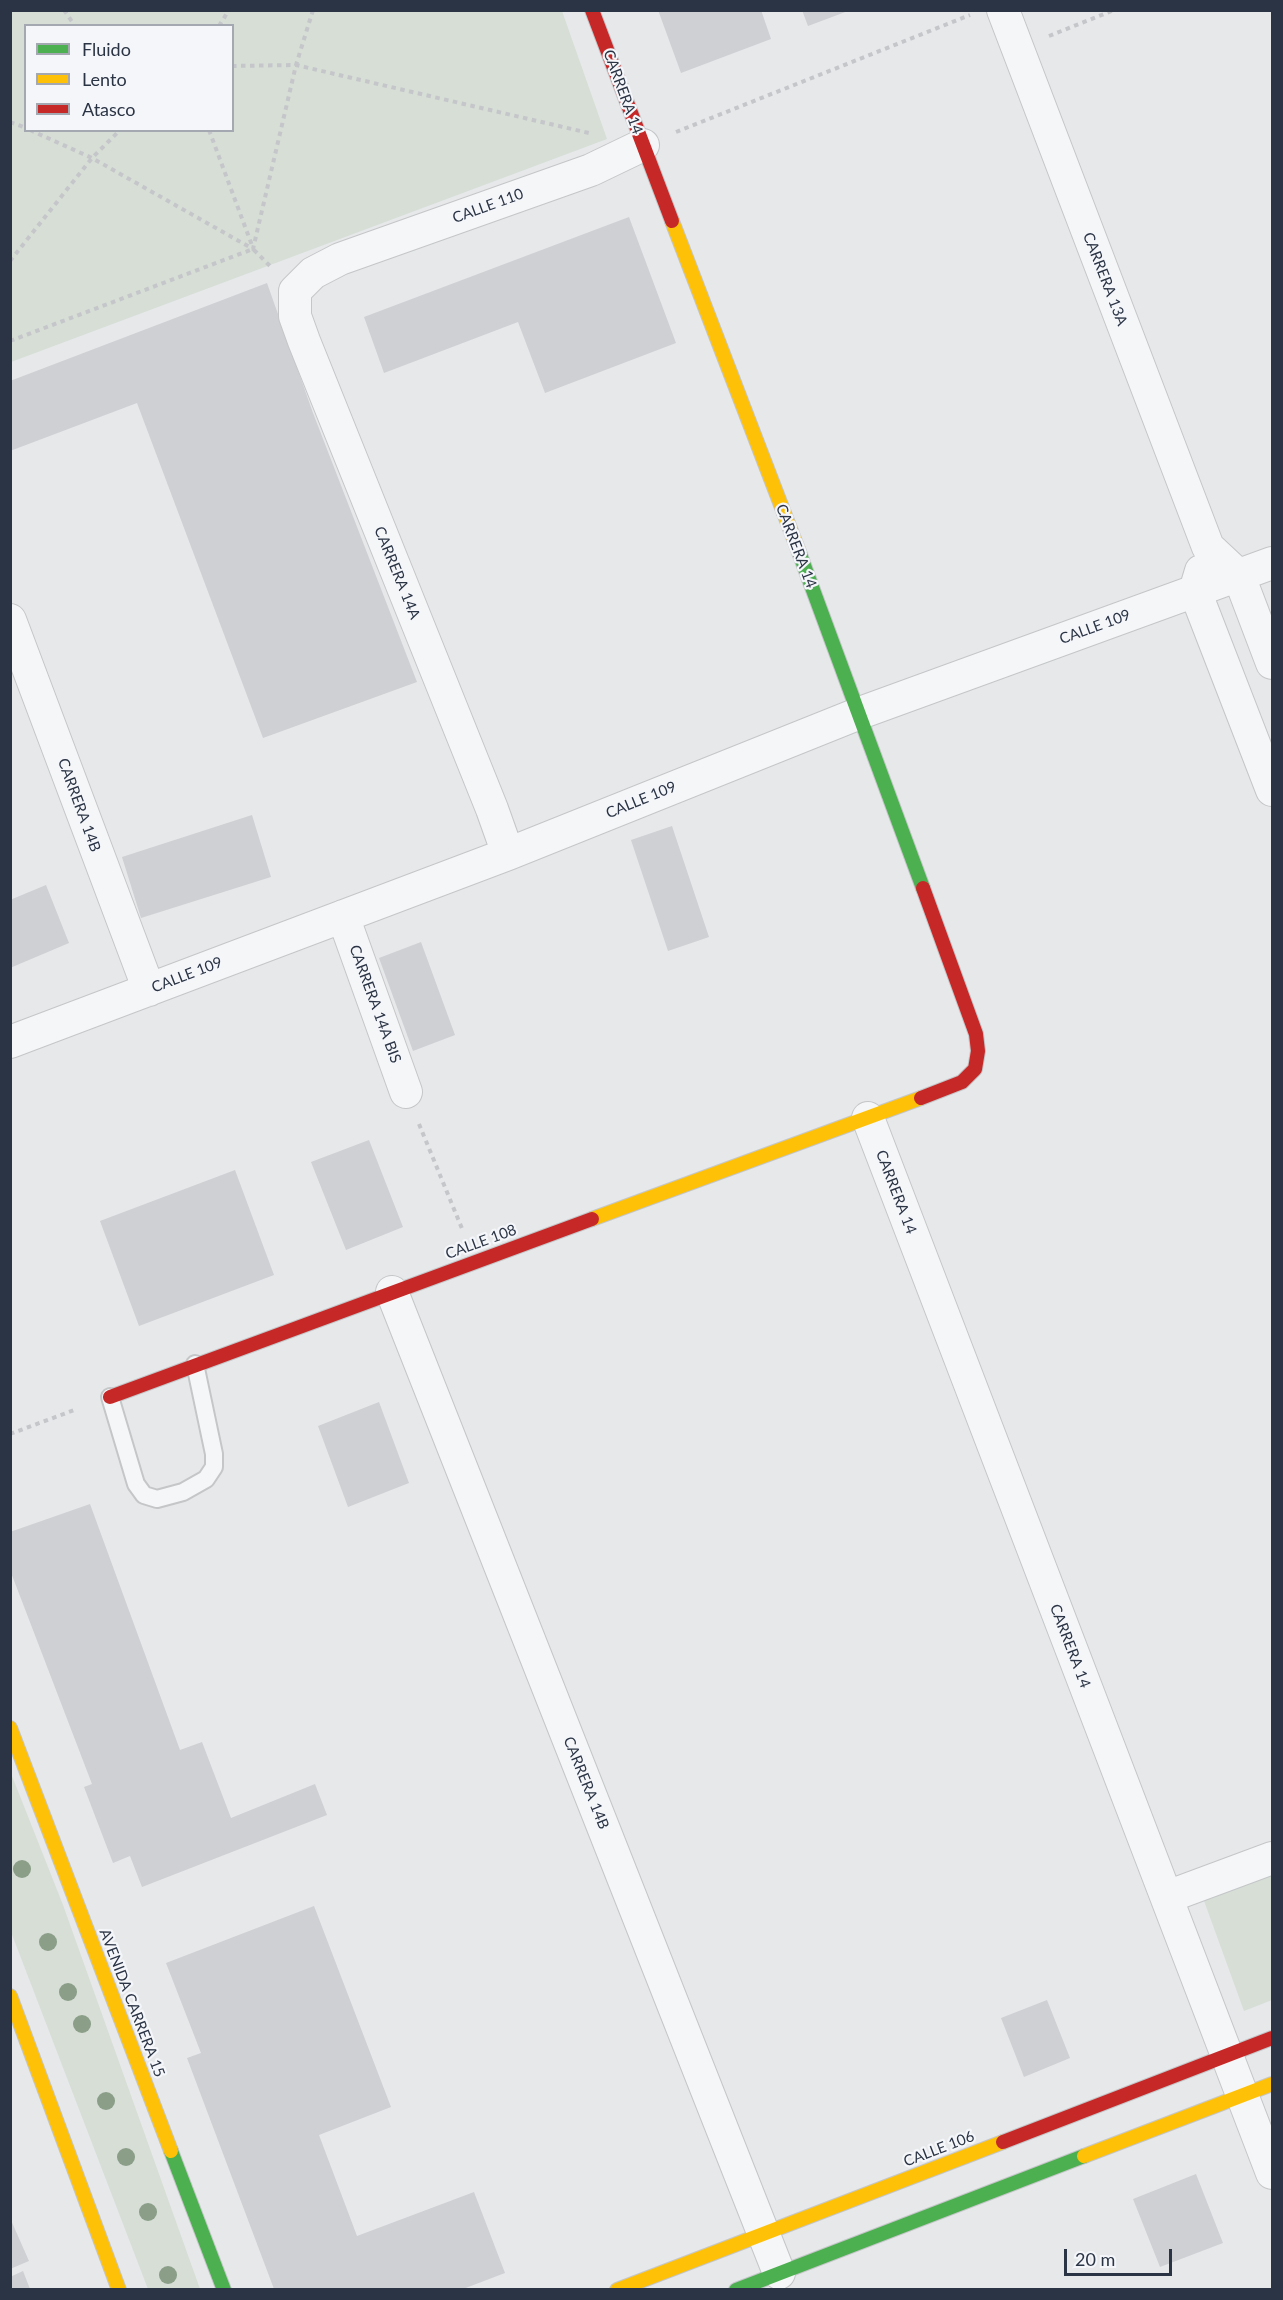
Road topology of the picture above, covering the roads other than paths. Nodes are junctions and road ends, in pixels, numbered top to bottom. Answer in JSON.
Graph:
{"nodes":[{"id":1,"x":592,"y":10,"type":"edge"},
{"id":2,"x":1004,"y":10,"type":"edge"},
{"id":3,"x":643,"y":145,"type":"junction"},
{"id":4,"x":295,"y":291,"type":"joint"},
{"id":5,"x":1208,"y":547,"type":"junction"},
{"id":6,"x":1272,"y":563,"type":"edge"},
{"id":7,"x":1239,"y":576,"type":"junction"},
{"id":8,"x":1195,"y":591,"type":"junction"},
{"id":9,"x":10,"y":620,"type":"edge"},
{"id":10,"x":1272,"y":663,"type":"edge"},
{"id":11,"x":860,"y":713,"type":"junction"},
{"id":12,"x":1272,"y":790,"type":"edge"},
{"id":13,"x":508,"y":854,"type":"junction"},
{"id":14,"x":343,"y":916,"type":"junction"},
{"id":15,"x":149,"y":990,"type":"junction"},
{"id":16,"x":10,"y":1042,"type":"edge"},
{"id":17,"x":962,"y":1082,"type":"joint"},
{"id":18,"x":406,"y":1092,"type":"road end"},
{"id":19,"x":868,"y":1118,"type":"junction"},
{"id":20,"x":392,"y":1292,"type":"junction"},
{"id":21,"x":195,"y":1364,"type":"junction"},
{"id":22,"x":110,"y":1397,"type":"joint"},
{"id":23,"x":10,"y":1728,"type":"edge"},
{"id":24,"x":1272,"y":1858,"type":"edge"},
{"id":25,"x":1167,"y":1897,"type":"junction"},
{"id":26,"x":10,"y":1996,"type":"edge"},
{"id":27,"x":1272,"y":2038,"type":"edge"},
{"id":28,"x":1228,"y":2055,"type":"junction"},
{"id":29,"x":1272,"y":2084,"type":"edge"},
{"id":30,"x":1242,"y":2094,"type":"junction"},
{"id":31,"x":1272,"y":2174,"type":"edge"},
{"id":32,"x":764,"y":2234,"type":"junction"},
{"id":33,"x":779,"y":2273,"type":"junction"},
{"id":34,"x":119,"y":2289,"type":"edge"},
{"id":35,"x":224,"y":2289,"type":"edge"},
{"id":36,"x":617,"y":2289,"type":"edge"},
{"id":37,"x":736,"y":2289,"type":"edge"}],
"edges":[{"from":1,"to":3,"type":"main road","name":"CARRERA 14"},
{"from":2,"to":5,"type":"street","name":"CARRERA 13A"},
{"from":3,"to":4,"type":"street","name":"CALLE 110"},
{"from":3,"to":11,"type":"main road","name":"CARRERA 14"},
{"from":4,"to":13,"type":"street","name":"CARRERA 14A"},
{"from":5,"to":7,"type":"street","name":"CARRERA 13A"},
{"from":5,"to":8,"type":"street"},
{"from":6,"to":7,"type":"street","name":"CALLE 109"},
{"from":7,"to":8,"type":"street","name":"CALLE 109"},
{"from":7,"to":10,"type":"street","name":"CARRERA 13A"},
{"from":8,"to":11,"type":"street","name":"CALLE 109"},
{"from":8,"to":12,"type":"street"},
{"from":9,"to":15,"type":"street","name":"CARRERA 14B"},
{"from":11,"to":13,"type":"street","name":"CALLE 109"},
{"from":11,"to":17,"type":"main road","name":"CARRERA 14"},
{"from":13,"to":14,"type":"street","name":"CALLE 109"},
{"from":14,"to":15,"type":"street","name":"CALLE 109"},
{"from":14,"to":18,"type":"street","name":"CARRERA 14A BIS"},
{"from":15,"to":16,"type":"street","name":"CALLE 109"},
{"from":17,"to":19,"type":"main road","name":"CALLE 108"},
{"from":19,"to":20,"type":"main road","name":"CALLE 108"},
{"from":19,"to":25,"type":"street","name":"CARRERA 14"},
{"from":20,"to":21,"type":"main road","name":"CALLE 108"},
{"from":20,"to":32,"type":"street","name":"CARRERA 14B"},
{"from":21,"to":22,"type":"main road","name":"CALLE 108"},
{"from":21,"to":22,"type":"lane"},
{"from":23,"to":35,"type":"main road","name":"AVENIDA CARRERA 15"},
{"from":24,"to":25,"type":"street"},
{"from":25,"to":28,"type":"street","name":"CARRERA 14"},
{"from":26,"to":34,"type":"main road"},
{"from":27,"to":28,"type":"main road","name":"CALLE 106"},
{"from":28,"to":30,"type":"street","name":"CARRERA 14"},
{"from":28,"to":32,"type":"main road","name":"CALLE 106"},
{"from":29,"to":30,"type":"main road"},
{"from":30,"to":31,"type":"street","name":"CARRERA 14"},
{"from":30,"to":33,"type":"main road"},
{"from":32,"to":33,"type":"street","name":"CARRERA 14B"},
{"from":32,"to":36,"type":"main road","name":"CALLE 106"},
{"from":33,"to":37,"type":"main road"}]}
